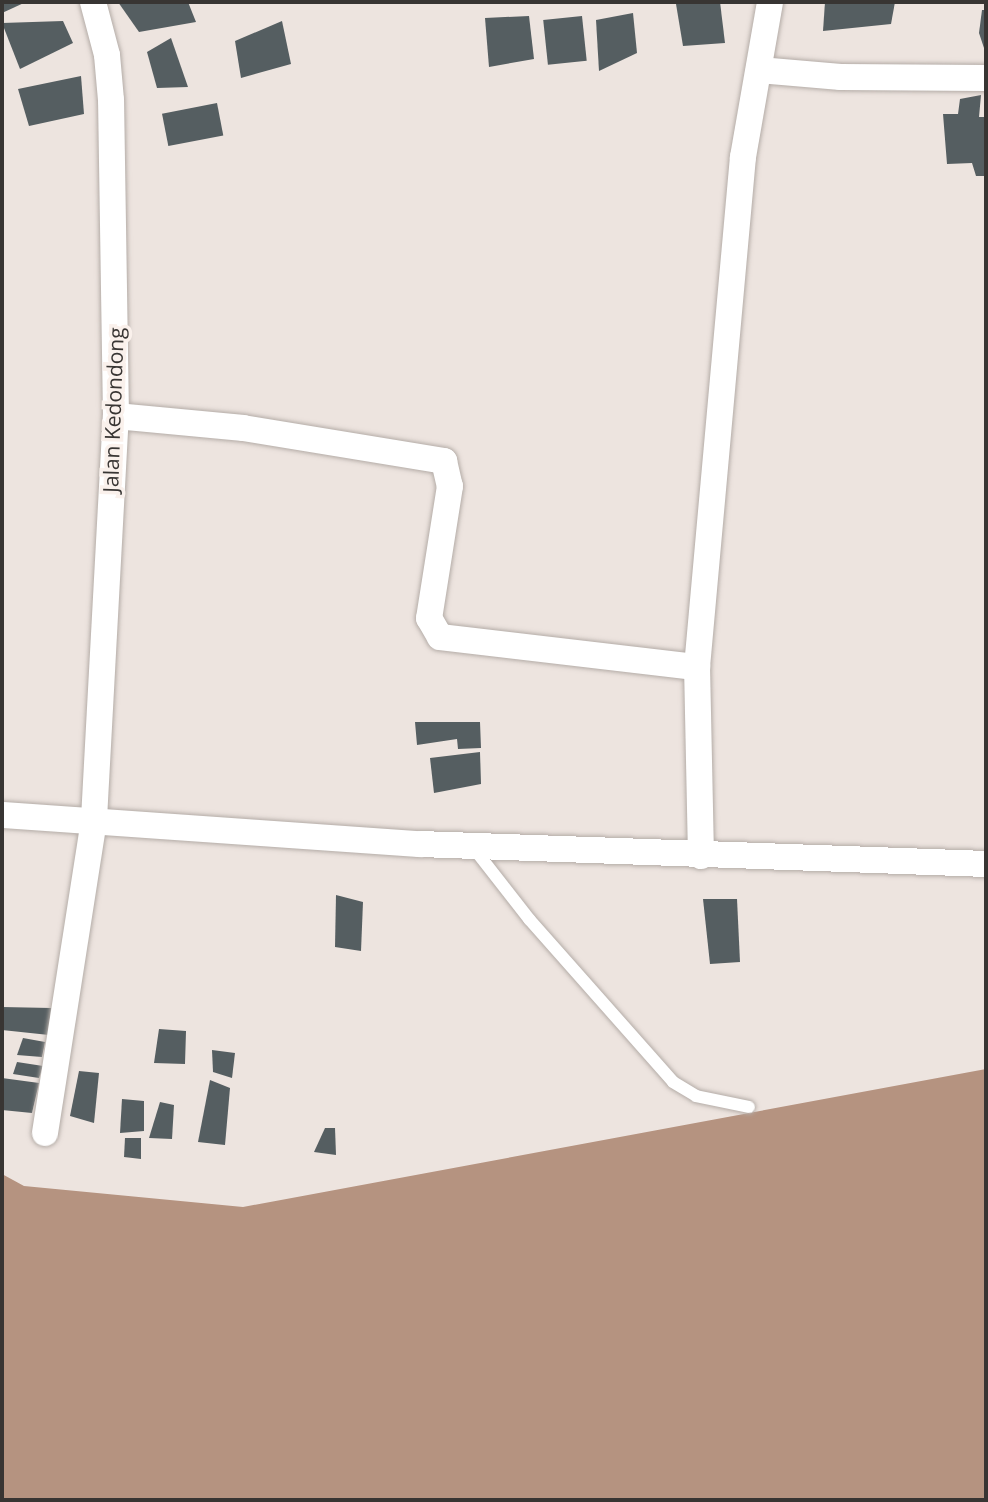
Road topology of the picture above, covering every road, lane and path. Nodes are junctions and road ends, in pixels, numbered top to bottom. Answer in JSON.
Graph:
{"nodes":[{"id":1,"x":93,"y":2,"type":"edge"},
{"id":2,"x":770,"y":2,"type":"edge"},
{"id":3,"x":759,"y":70,"type":"junction"},
{"id":4,"x":986,"y":78,"type":"edge"},
{"id":5,"x":116,"y":416,"type":"junction"},
{"id":6,"x":697,"y":667,"type":"junction"},
{"id":7,"x":2,"y":815,"type":"edge"},
{"id":8,"x":94,"y":819,"type":"junction"},
{"id":9,"x":472,"y":846,"type":"junction"},
{"id":10,"x":701,"y":856,"type":"junction"},
{"id":11,"x":986,"y":864,"type":"edge"},
{"id":12,"x":749,"y":1107,"type":"dead end"},
{"id":13,"x":45,"y":1133,"type":"dead end"}],
"edges":[{"from":1,"to":5,"type":"street","name":"Jalan Kedondong"},
{"from":2,"to":3,"type":"street"},
{"from":3,"to":4,"type":"street"},
{"from":3,"to":6,"type":"street"},
{"from":5,"to":6,"type":"street"},
{"from":5,"to":8,"type":"street","name":"Jalan Kedondong"},
{"from":6,"to":10,"type":"street"},
{"from":7,"to":8,"type":"street"},
{"from":8,"to":9,"type":"street"},
{"from":8,"to":13,"type":"street","name":"Jalan Kedondong"},
{"from":9,"to":10,"type":"street"},
{"from":9,"to":12,"type":"lane"},
{"from":10,"to":11,"type":"street"}]}
